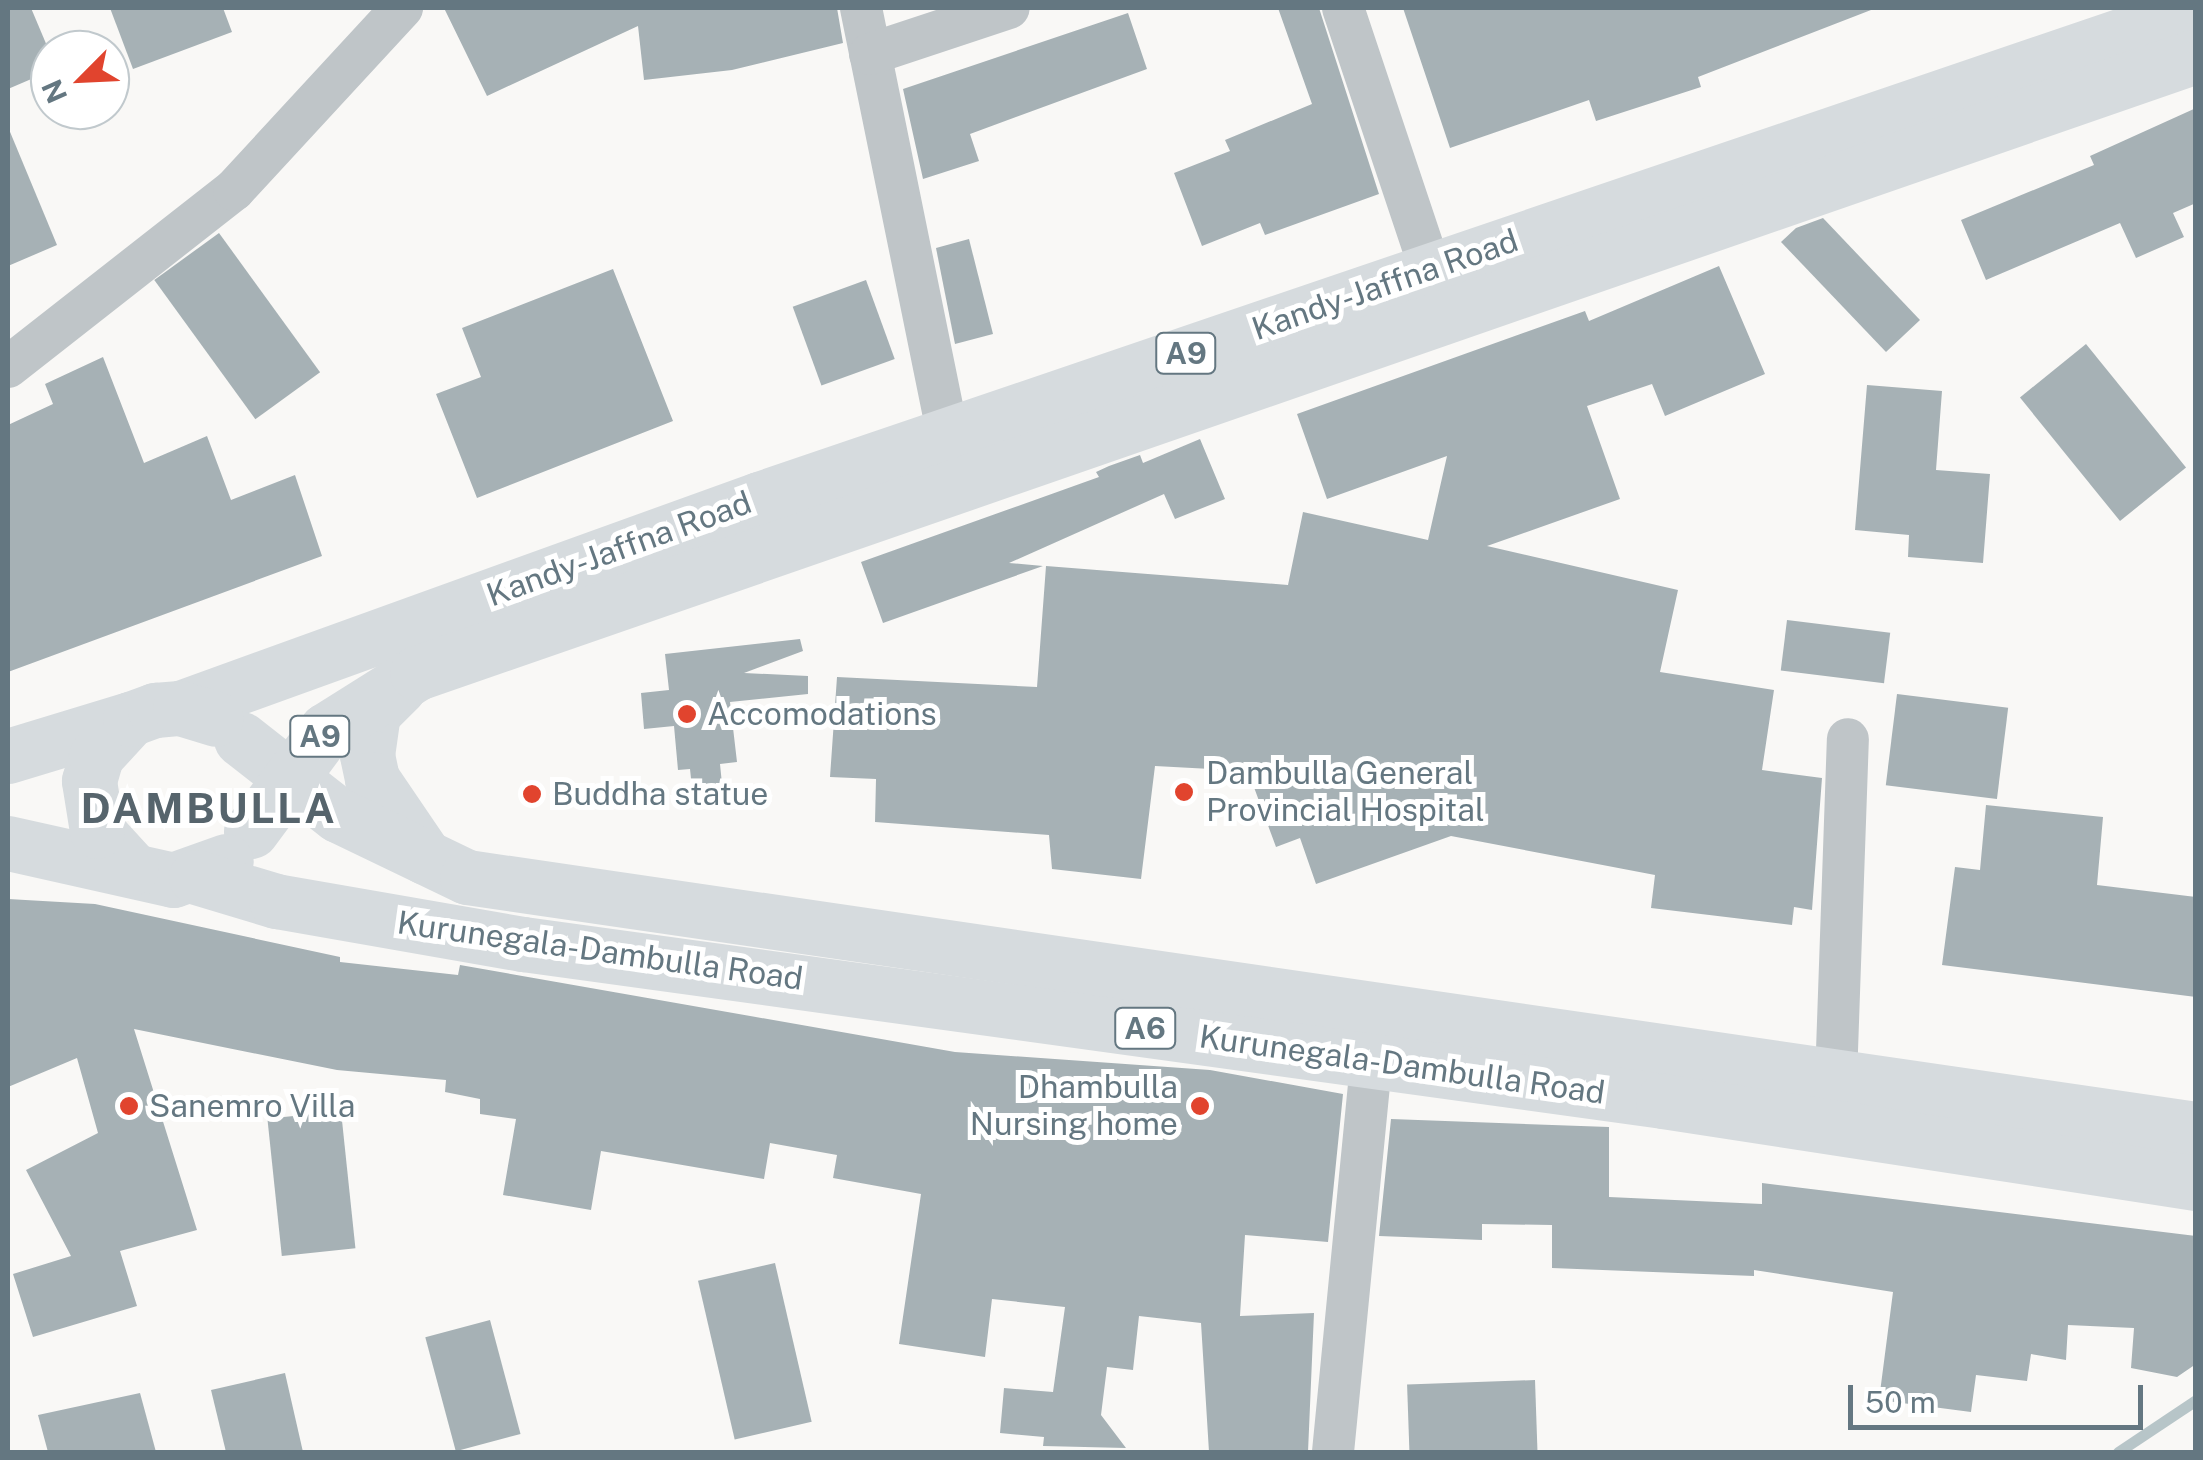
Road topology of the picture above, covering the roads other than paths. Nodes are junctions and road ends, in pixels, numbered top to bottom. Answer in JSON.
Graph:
{"nodes":[{"id":1,"x":402,"y":8,"type":"edge"},
{"id":2,"x":861,"y":8,"type":"edge"},
{"id":3,"x":1009,"y":8,"type":"edge"},
{"id":4,"x":1343,"y":8,"type":"edge"},
{"id":5,"x":2196,"y":10,"type":"edge"},
{"id":6,"x":870,"y":54,"type":"junction"},
{"id":7,"x":2196,"y":56,"type":"edge"},
{"id":8,"x":1572,"y":247,"type":"junction"},
{"id":9,"x":1438,"y":293,"type":"junction"},
{"id":10,"x":8,"y":367,"type":"edge"},
{"id":11,"x":948,"y":434,"type":"junction"},
{"id":12,"x":417,"y":673,"type":"junction"},
{"id":13,"x":155,"y":714,"type":"junction"},
{"id":14,"x":240,"y":739,"type":"junction"},
{"id":15,"x":1848,"y":739,"type":"dead end"},
{"id":16,"x":8,"y":756,"type":"edge"},
{"id":17,"x":286,"y":778,"type":"junction"},
{"id":18,"x":252,"y":831,"type":"junction"},
{"id":19,"x":8,"y":843,"type":"edge"},
{"id":20,"x":430,"y":864,"type":"junction"},
{"id":21,"x":131,"y":868,"type":"junction"},
{"id":22,"x":196,"y":877,"type":"junction"},
{"id":23,"x":1148,"y":1003,"type":"junction"},
{"id":24,"x":1373,"y":1037,"type":"junction"},
{"id":25,"x":1836,"y":1078,"type":"junction"},
{"id":26,"x":2196,"y":1129,"type":"edge"},
{"id":27,"x":2196,"y":1183,"type":"edge"},
{"id":28,"x":1333,"y":1452,"type":"edge"}],
"edges":[{"from":1,"to":10,"type":"street"},
{"from":2,"to":6,"type":"street"},
{"from":3,"to":6,"type":"street"},
{"from":4,"to":9,"type":"street"},
{"from":5,"to":8,"type":"highway","name":"Kandy-Jaffna Road","number":"A9"},
{"from":6,"to":11,"type":"street"},
{"from":7,"to":8,"type":"highway","name":"Kandy-Jaffna Road","number":"A9"},
{"from":8,"to":9,"type":"highway","name":"Kandy-Jaffna Road","number":"A9"},
{"from":9,"to":11,"type":"highway","name":"Kandy-Jaffna Road","number":"A9"},
{"from":9,"to":12,"type":"highway","name":"Kandy-Jaffna Road","number":"A9"},
{"from":11,"to":13,"type":"highway","name":"Kandy-Jaffna Road","number":"A9"},
{"from":12,"to":17,"type":"highway","name":"Kandy-Jaffna Road","number":"A9"},
{"from":12,"to":20,"type":"highway"},
{"from":13,"to":14,"type":"highway"},
{"from":13,"to":16,"type":"highway","name":"Kandy-Jaffna Road","number":"A9"},
{"from":13,"to":21,"type":"highway"},
{"from":14,"to":17,"type":"highway","name":"Kurunegala-Dambulla Road","number":"A6"},
{"from":14,"to":18,"type":"highway"},
{"from":15,"to":25,"type":"street"},
{"from":17,"to":18,"type":"highway","name":"Kandy-Jaffna Road","number":"A9"},
{"from":17,"to":20,"type":"highway","name":"Kurunegala-Dambulla Road","number":"A6"},
{"from":18,"to":22,"type":"highway"},
{"from":19,"to":21,"type":"highway"},
{"from":20,"to":23,"type":"highway","name":"Kurunegala-Dambulla Road","number":"A6"},
{"from":21,"to":22,"type":"highway"},
{"from":22,"to":23,"type":"highway","name":"Kurunegala-Dambulla Road","number":"A6"},
{"from":23,"to":24,"type":"highway","name":"Kurunegala-Dambulla Road","number":"A6"},
{"from":24,"to":25,"type":"highway","name":"Kurunegala-Dambulla Road","number":"A6"},
{"from":24,"to":27,"type":"highway","name":"Kurunegala-Dambulla Road","number":"A6"},
{"from":24,"to":28,"type":"street"},
{"from":25,"to":26,"type":"highway","name":"Kurunegala-Dambulla Road","number":"A6"}]}
